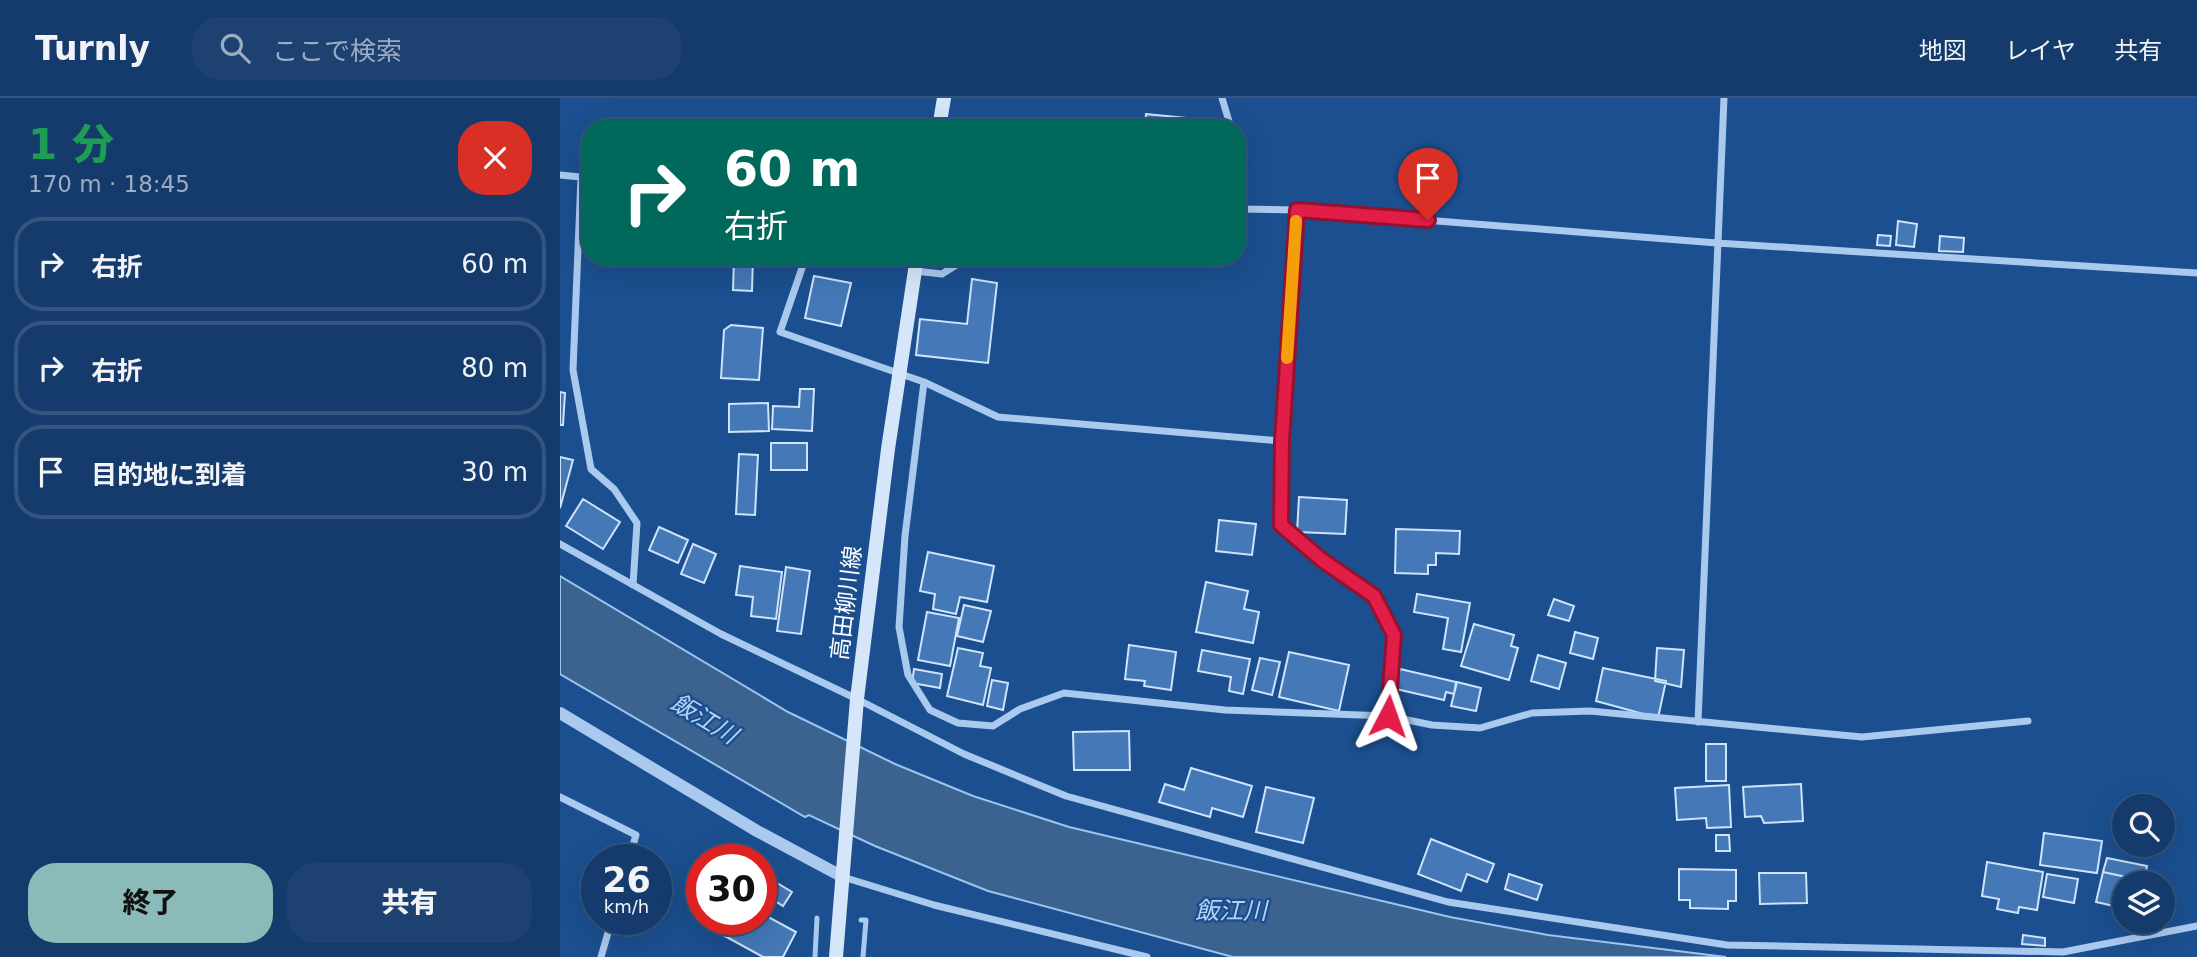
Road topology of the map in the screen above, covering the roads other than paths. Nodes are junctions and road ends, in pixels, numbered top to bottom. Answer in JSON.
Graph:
{"nodes":[{"id":1,"x":944,"y":98,"type":"edge"},
{"id":2,"x":1222,"y":98,"type":"edge"},
{"id":3,"x":1724,"y":98,"type":"edge"},
{"id":4,"x":940,"y":119,"type":"edge"},
{"id":5,"x":1228,"y":119,"type":"edge"},
{"id":6,"x":560,"y":175,"type":"edge"},
{"id":7,"x":581,"y":177,"type":"joint"},
{"id":8,"x":1246,"y":209,"type":"edge"},
{"id":9,"x":1297,"y":210,"type":"junction"},
{"id":10,"x":1717,"y":243,"type":"junction"},
{"id":11,"x":802,"y":266,"type":"edge"},
{"id":12,"x":916,"y":266,"type":"edge"},
{"id":13,"x":921,"y":266,"type":"edge"},
{"id":14,"x":955,"y":266,"type":"edge"},
{"id":15,"x":2197,"y":273,"type":"edge"},
{"id":16,"x":900,"y":372,"type":"junction"},
{"id":17,"x":924,"y":382,"type":"junction"},
{"id":18,"x":1282,"y":441,"type":"junction"},
{"id":19,"x":560,"y":544,"type":"edge"},
{"id":20,"x":633,"y":585,"type":"junction"},
{"id":21,"x":857,"y":699,"type":"junction"},
{"id":22,"x":560,"y":714,"type":"edge"},
{"id":23,"x":1388,"y":716,"type":"junction"},
{"id":24,"x":2028,"y":721,"type":"dead end"},
{"id":25,"x":1698,"y":722,"type":"junction"},
{"id":26,"x":560,"y":797,"type":"edge"},
{"id":27,"x":633,"y":844,"type":"edge"},
{"id":28,"x":844,"y":869,"type":"junction"},
{"id":29,"x":817,"y":918,"type":"dead end"},
{"id":30,"x":861,"y":920,"type":"dead end"},
{"id":31,"x":2197,"y":926,"type":"edge"},
{"id":32,"x":607,"y":935,"type":"edge"},
{"id":33,"x":601,"y":957,"type":"edge"},
{"id":34,"x":815,"y":957,"type":"edge"},
{"id":35,"x":836,"y":957,"type":"edge"},
{"id":36,"x":863,"y":957,"type":"edge"},
{"id":37,"x":1147,"y":957,"type":"edge"}],
"edges":[{"from":1,"to":4,"type":"main road"},
{"from":2,"to":5,"type":"street"},
{"from":3,"to":10,"type":"street"},
{"from":6,"to":7,"type":"street"},
{"from":7,"to":20,"type":"street"},
{"from":8,"to":9,"type":"street"},
{"from":9,"to":10,"type":"street"},
{"from":9,"to":18,"type":"street"},
{"from":10,"to":15,"type":"street"},
{"from":10,"to":25,"type":"street"},
{"from":11,"to":16,"type":"street"},
{"from":12,"to":16,"type":"main road","name":"高田柳川線"},
{"from":13,"to":14,"type":"street"},
{"from":16,"to":17,"type":"street"},
{"from":16,"to":21,"type":"main road","name":"高田柳川線"},
{"from":17,"to":18,"type":"street"},
{"from":17,"to":23,"type":"street"},
{"from":18,"to":23,"type":"street"},
{"from":19,"to":20,"type":"street"},
{"from":20,"to":21,"type":"street"},
{"from":21,"to":28,"type":"main road","name":"高田柳川線"},
{"from":21,"to":31,"type":"street"},
{"from":22,"to":28,"type":"street"},
{"from":23,"to":25,"type":"street"},
{"from":24,"to":25,"type":"street"},
{"from":26,"to":27,"type":"street"},
{"from":28,"to":35,"type":"main road","name":"高田柳川線"},
{"from":28,"to":37,"type":"street"},
{"from":29,"to":34,"type":"lane"},
{"from":30,"to":36,"type":"lane"},
{"from":32,"to":33,"type":"street"}]}
